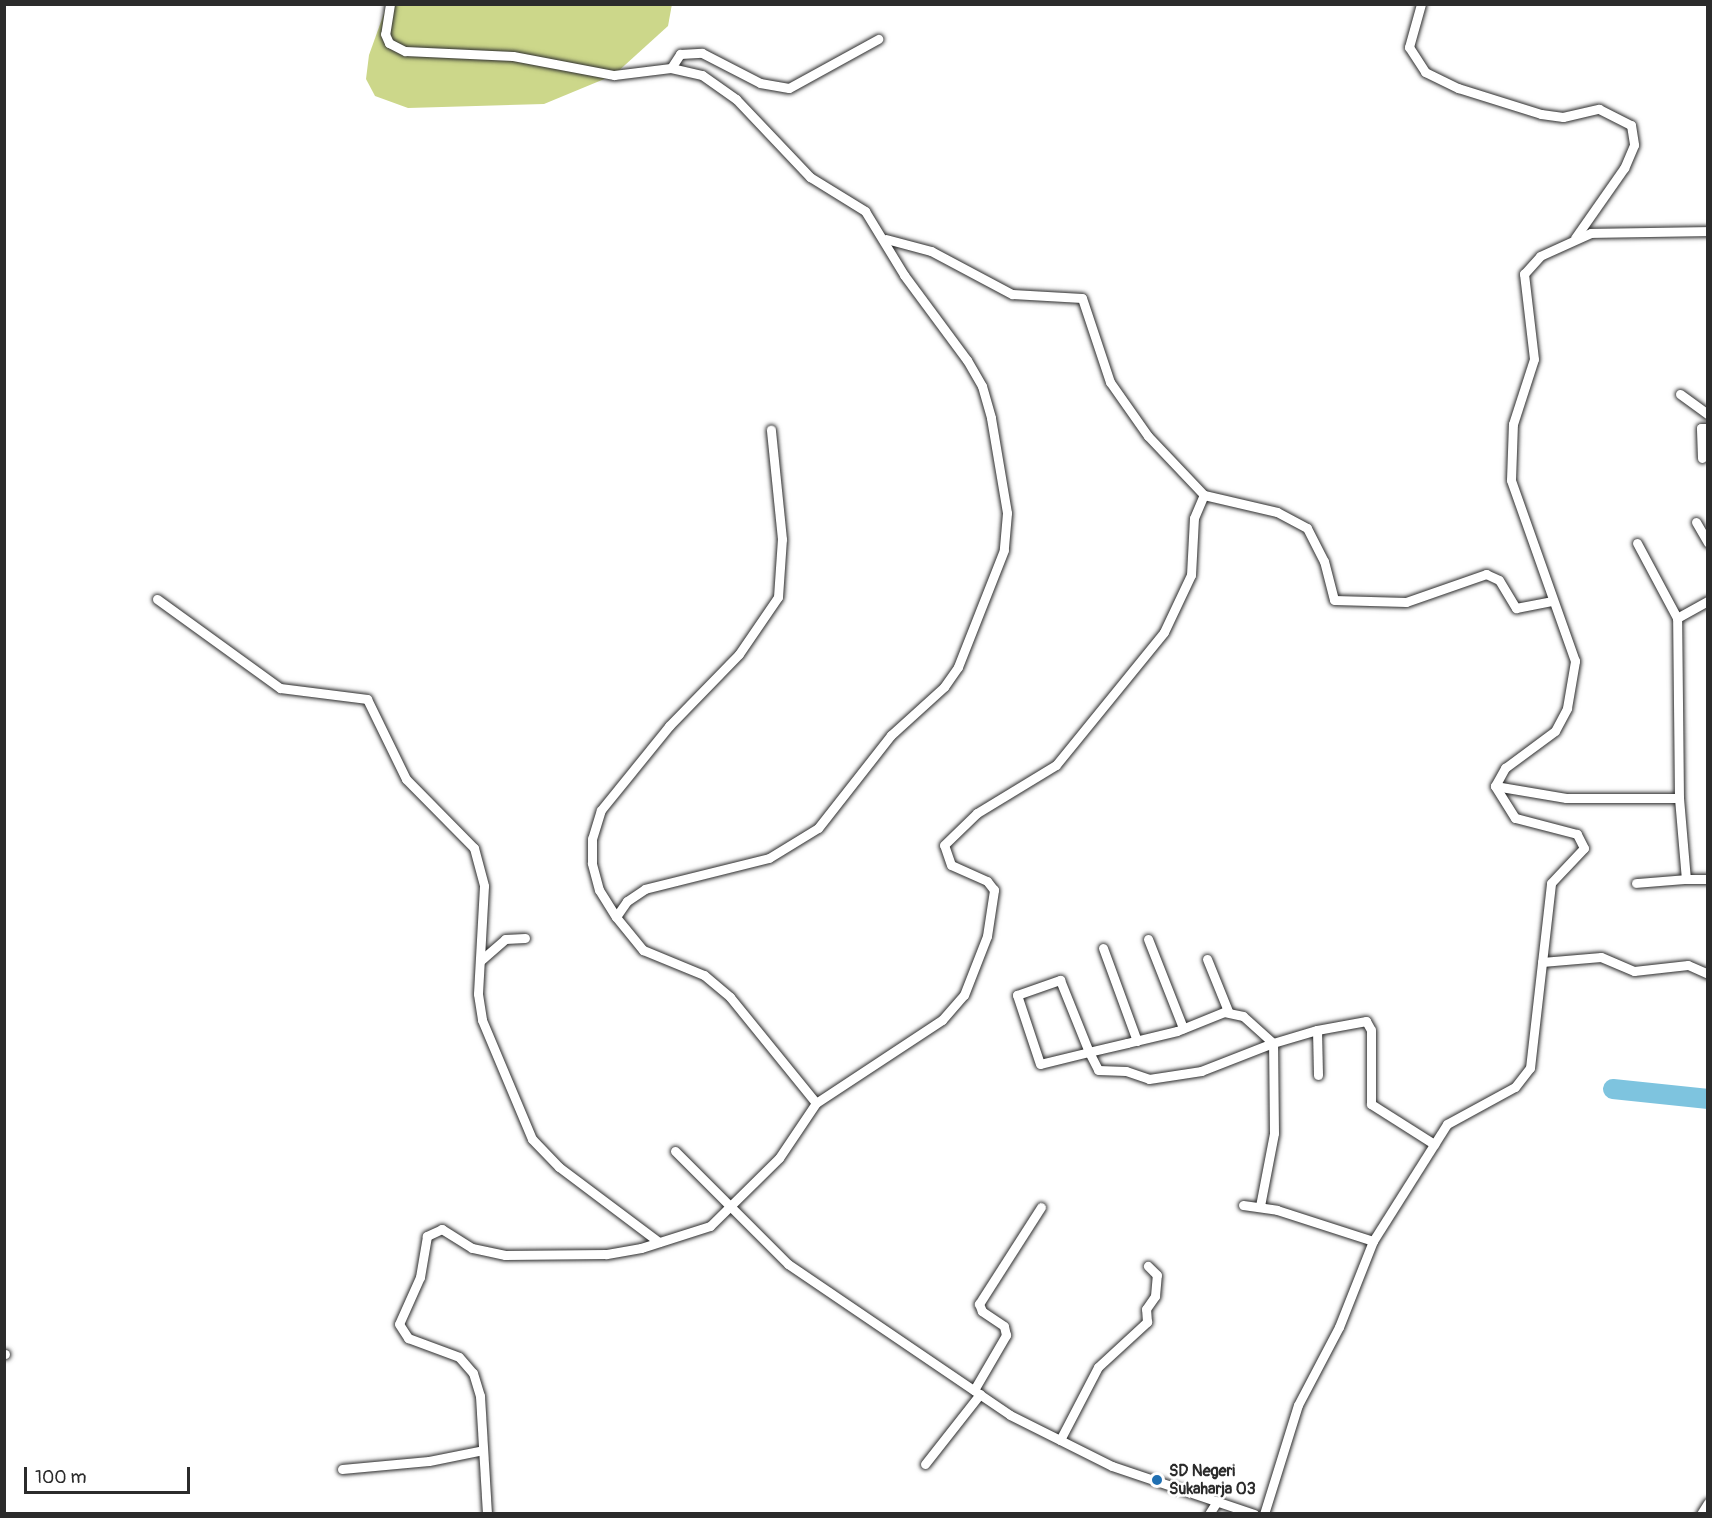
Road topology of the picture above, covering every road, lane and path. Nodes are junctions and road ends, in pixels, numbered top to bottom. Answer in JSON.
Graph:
{"nodes":[{"id":1,"x":390,"y":4,"type":"edge"},
{"id":2,"x":1421,"y":4,"type":"edge"},
{"id":3,"x":878,"y":39,"type":"dead end"},
{"id":4,"x":671,"y":68,"type":"junction"},
{"id":5,"x":1707,"y":231,"type":"edge"},
{"id":6,"x":1575,"y":238,"type":"junction"},
{"id":7,"x":886,"y":239,"type":"junction"},
{"id":8,"x":1680,"y":394,"type":"dead end"},
{"id":9,"x":1707,"y":414,"type":"edge"},
{"id":10,"x":1707,"y":428,"type":"edge"},
{"id":11,"x":771,"y":430,"type":"dead end"},
{"id":12,"x":1702,"y":458,"type":"dead end"},
{"id":13,"x":1204,"y":495,"type":"junction"},
{"id":14,"x":1696,"y":522,"type":"dead end"},
{"id":15,"x":1637,"y":543,"type":"dead end"},
{"id":16,"x":1707,"y":543,"type":"edge"},
{"id":17,"x":157,"y":599,"type":"dead end"},
{"id":18,"x":1551,"y":601,"type":"junction"},
{"id":19,"x":1707,"y":601,"type":"edge"},
{"id":20,"x":1677,"y":618,"type":"junction"},
{"id":21,"x":1495,"y":786,"type":"junction"},
{"id":22,"x":1679,"y":798,"type":"junction"},
{"id":23,"x":1686,"y":879,"type":"junction"},
{"id":24,"x":1707,"y":879,"type":"edge"},
{"id":25,"x":1636,"y":883,"type":"dead end"},
{"id":26,"x":616,"y":917,"type":"junction"},
{"id":27,"x":525,"y":938,"type":"dead end"},
{"id":28,"x":1148,"y":939,"type":"dead end"},
{"id":29,"x":1103,"y":948,"type":"dead end"},
{"id":30,"x":1207,"y":959,"type":"dead end"},
{"id":31,"x":480,"y":961,"type":"junction"},
{"id":32,"x":1542,"y":962,"type":"junction"},
{"id":33,"x":1707,"y":974,"type":"edge"},
{"id":34,"x":1228,"y":1011,"type":"junction"},
{"id":35,"x":1183,"y":1028,"type":"junction"},
{"id":36,"x":1317,"y":1030,"type":"junction"},
{"id":37,"x":1137,"y":1041,"type":"junction"},
{"id":38,"x":1273,"y":1043,"type":"junction"},
{"id":39,"x":1089,"y":1052,"type":"junction"},
{"id":40,"x":1318,"y":1075,"type":"dead end"},
{"id":41,"x":816,"y":1103,"type":"junction"},
{"id":42,"x":1434,"y":1144,"type":"junction"},
{"id":43,"x":675,"y":1151,"type":"dead end"},
{"id":44,"x":1243,"y":1205,"type":"dead end"},
{"id":45,"x":1260,"y":1206,"type":"junction"},
{"id":46,"x":1041,"y":1207,"type":"dead end"},
{"id":47,"x":731,"y":1210,"type":"junction"},
{"id":48,"x":1373,"y":1241,"type":"junction"},
{"id":49,"x":659,"y":1242,"type":"junction"},
{"id":50,"x":1148,"y":1266,"type":"dead end"},
{"id":51,"x":977,"y":1392,"type":"junction"},
{"id":52,"x":1060,"y":1440,"type":"junction"},
{"id":53,"x":483,"y":1450,"type":"junction"},
{"id":54,"x":925,"y":1464,"type":"dead end"},
{"id":55,"x":342,"y":1469,"type":"dead end"},
{"id":56,"x":1217,"y":1501,"type":"junction"},
{"id":57,"x":1707,"y":1503,"type":"edge"},
{"id":58,"x":487,"y":1514,"type":"edge"},
{"id":59,"x":1209,"y":1514,"type":"edge"},
{"id":60,"x":1254,"y":1514,"type":"edge"},
{"id":61,"x":1264,"y":1514,"type":"edge"},
{"id":62,"x":1701,"y":1514,"type":"edge"}],
"edges":[{"from":1,"to":4,"type":"street"},
{"from":2,"to":6,"type":"street"},
{"from":3,"to":4,"type":"street"},
{"from":4,"to":7,"type":"street"},
{"from":5,"to":6,"type":"street"},
{"from":6,"to":18,"type":"street"},
{"from":7,"to":13,"type":"street"},
{"from":7,"to":26,"type":"street"},
{"from":8,"to":9,"type":"street"},
{"from":10,"to":12,"type":"street"},
{"from":11,"to":26,"type":"street"},
{"from":13,"to":18,"type":"street"},
{"from":13,"to":41,"type":"street"},
{"from":14,"to":16,"type":"street"},
{"from":15,"to":20,"type":"street"},
{"from":17,"to":31,"type":"street"},
{"from":18,"to":21,"type":"street"},
{"from":19,"to":20,"type":"street"},
{"from":20,"to":22,"type":"street"},
{"from":21,"to":22,"type":"street"},
{"from":21,"to":32,"type":"street"},
{"from":22,"to":23,"type":"street"},
{"from":23,"to":24,"type":"street"},
{"from":23,"to":25,"type":"street"},
{"from":26,"to":41,"type":"street"},
{"from":27,"to":31,"type":"street"},
{"from":28,"to":35,"type":"street"},
{"from":29,"to":37,"type":"street"},
{"from":30,"to":34,"type":"street"},
{"from":31,"to":49,"type":"street"},
{"from":32,"to":33,"type":"street"},
{"from":32,"to":42,"type":"street"},
{"from":34,"to":35,"type":"street"},
{"from":34,"to":38,"type":"street"},
{"from":35,"to":37,"type":"street"},
{"from":36,"to":38,"type":"street"},
{"from":36,"to":40,"type":"street"},
{"from":36,"to":42,"type":"street"},
{"from":37,"to":39,"type":"street"},
{"from":38,"to":39,"type":"street"},
{"from":38,"to":45,"type":"street"},
{"from":39,"to":39,"type":"street"},
{"from":41,"to":47,"type":"street"},
{"from":42,"to":48,"type":"street"},
{"from":43,"to":47,"type":"street"},
{"from":44,"to":45,"type":"street"},
{"from":45,"to":48,"type":"street"},
{"from":46,"to":51,"type":"street"},
{"from":47,"to":49,"type":"street"},
{"from":47,"to":51,"type":"street"},
{"from":48,"to":61,"type":"street"},
{"from":49,"to":53,"type":"street"},
{"from":50,"to":52,"type":"street"},
{"from":51,"to":52,"type":"street"},
{"from":51,"to":54,"type":"street"},
{"from":52,"to":56,"type":"street"},
{"from":53,"to":55,"type":"street"},
{"from":53,"to":58,"type":"street"},
{"from":56,"to":59,"type":"street"},
{"from":56,"to":60,"type":"street"},
{"from":57,"to":62,"type":"street"}]}
